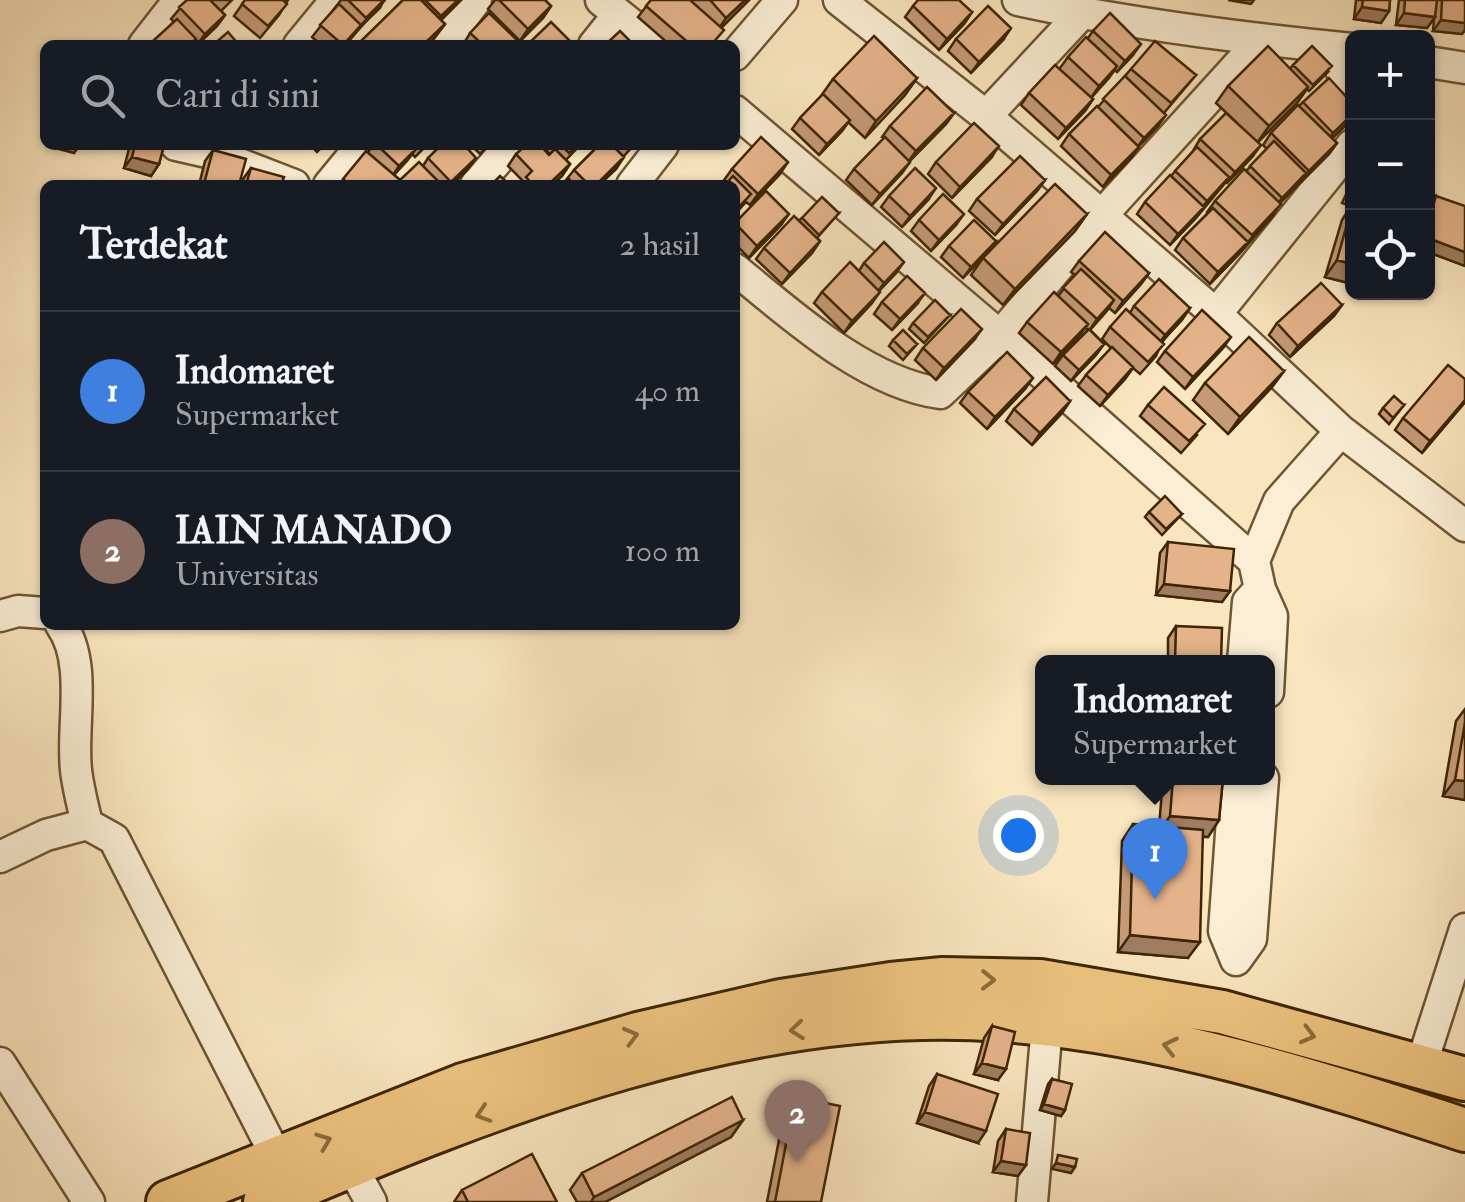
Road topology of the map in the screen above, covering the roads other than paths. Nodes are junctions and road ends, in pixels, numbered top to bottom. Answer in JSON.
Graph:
{"nodes":[{"id":1,"x":178,"y":0,"type":"edge"},
{"id":2,"x":336,"y":0,"type":"edge"},
{"id":3,"x":476,"y":0,"type":"edge"},
{"id":4,"x":782,"y":0,"type":"edge"},
{"id":5,"x":839,"y":0,"type":"edge"},
{"id":6,"x":1018,"y":0,"type":"edge"},
{"id":7,"x":610,"y":7,"type":"edge"},
{"id":8,"x":1081,"y":14,"type":"junction"},
{"id":9,"x":148,"y":40,"type":"edge"},
{"id":10,"x":303,"y":40,"type":"edge"},
{"id":11,"x":446,"y":40,"type":"edge"},
{"id":12,"x":596,"y":40,"type":"edge"},
{"id":13,"x":651,"y":40,"type":"edge"},
{"id":14,"x":1261,"y":40,"type":"junction"},
{"id":15,"x":1341,"y":48,"type":"edge"},
{"id":16,"x":740,"y":49,"type":"edge"},
{"id":17,"x":740,"y":115,"type":"edge"},
{"id":18,"x":986,"y":116,"type":"junction"},
{"id":19,"x":216,"y":150,"type":"edge"},
{"id":20,"x":358,"y":150,"type":"edge"},
{"id":21,"x":507,"y":150,"type":"edge"},
{"id":22,"x":659,"y":150,"type":"edge"},
{"id":23,"x":1345,"y":154,"type":"edge"},
{"id":24,"x":283,"y":180,"type":"edge"},
{"id":25,"x":334,"y":180,"type":"edge"},
{"id":26,"x":480,"y":180,"type":"edge"},
{"id":27,"x":637,"y":180,"type":"edge"},
{"id":28,"x":1102,"y":216,"type":"junction"},
{"id":29,"x":740,"y":273,"type":"edge"},
{"id":30,"x":1216,"y":314,"type":"junction"},
{"id":31,"x":1000,"y":336,"type":"junction"},
{"id":32,"x":1341,"y":430,"type":"junction"},
{"id":33,"x":1465,"y":526,"type":"edge"},
{"id":34,"x":1256,"y":575,"type":"junction"},
{"id":35,"x":40,"y":613,"type":"edge"},
{"id":36,"x":0,"y":616,"type":"edge"},
{"id":37,"x":66,"y":630,"type":"edge"},
{"id":38,"x":1244,"y":655,"type":"edge"},
{"id":39,"x":1270,"y":655,"type":"edge"},
{"id":40,"x":1235,"y":785,"type":"edge"},
{"id":41,"x":1262,"y":785,"type":"edge"},
{"id":42,"x":87,"y":824,"type":"junction"},
{"id":43,"x":0,"y":858,"type":"edge"},
{"id":44,"x":1465,"y":930,"type":"edge"},
{"id":45,"x":1236,"y":960,"type":"junction"},
{"id":46,"x":1233,"y":1015,"type":"junction"},
{"id":47,"x":1047,"y":1025,"type":"junction"},
{"id":48,"x":0,"y":1063,"type":"edge"},
{"id":49,"x":1421,"y":1066,"type":"junction"},
{"id":50,"x":1465,"y":1079,"type":"edge"},
{"id":51,"x":1465,"y":1130,"type":"edge"},
{"id":52,"x":277,"y":1158,"type":"junction"},
{"id":53,"x":351,"y":1165,"type":"junction"},
{"id":54,"x":89,"y":1202,"type":"edge"},
{"id":55,"x":168,"y":1202,"type":"edge"},
{"id":56,"x":265,"y":1202,"type":"edge"},
{"id":57,"x":370,"y":1202,"type":"edge"},
{"id":58,"x":1032,"y":1202,"type":"edge"}],
"edges":[{"from":1,"to":9,"type":"street"},
{"from":2,"to":10,"type":"street"},
{"from":3,"to":11,"type":"street"},
{"from":4,"to":16,"type":"street"},
{"from":5,"to":18,"type":"street"},
{"from":6,"to":8,"type":"street"},
{"from":7,"to":12,"type":"street"},
{"from":7,"to":13,"type":"street"},
{"from":8,"to":14,"type":"street"},
{"from":8,"to":18,"type":"street"},
{"from":14,"to":15,"type":"street"},
{"from":14,"to":28,"type":"street"},
{"from":17,"to":31,"type":"street"},
{"from":18,"to":28,"type":"street"},
{"from":19,"to":24,"type":"street"},
{"from":20,"to":25,"type":"street"},
{"from":21,"to":26,"type":"street"},
{"from":22,"to":27,"type":"street"},
{"from":23,"to":30,"type":"street"},
{"from":28,"to":30,"type":"street"},
{"from":28,"to":31,"type":"street"},
{"from":29,"to":31,"type":"street"},
{"from":30,"to":32,"type":"street"},
{"from":31,"to":34,"type":"street"},
{"from":32,"to":33,"type":"street"},
{"from":32,"to":34,"type":"street"},
{"from":34,"to":38,"type":"street"},
{"from":34,"to":39,"type":"street"},
{"from":35,"to":36,"type":"street"},
{"from":37,"to":42,"type":"street"},
{"from":40,"to":45,"type":"street"},
{"from":41,"to":45,"type":"street"},
{"from":42,"to":43,"type":"street"},
{"from":42,"to":52,"type":"street"},
{"from":44,"to":49,"type":"street"},
{"from":45,"to":46,"type":"street"},
{"from":46,"to":49,"type":"highway","one_way":true},
{"from":52,"to":46,"type":"highway","one_way":true},
{"from":51,"to":47,"type":"highway","one_way":true},
{"from":47,"to":53,"type":"highway","one_way":true},
{"from":47,"to":58,"type":"street"},
{"from":48,"to":54,"type":"street"},
{"from":49,"to":50,"type":"highway"},
{"from":52,"to":55,"type":"highway"},
{"from":53,"to":56,"type":"highway"},
{"from":53,"to":57,"type":"street"}]}
